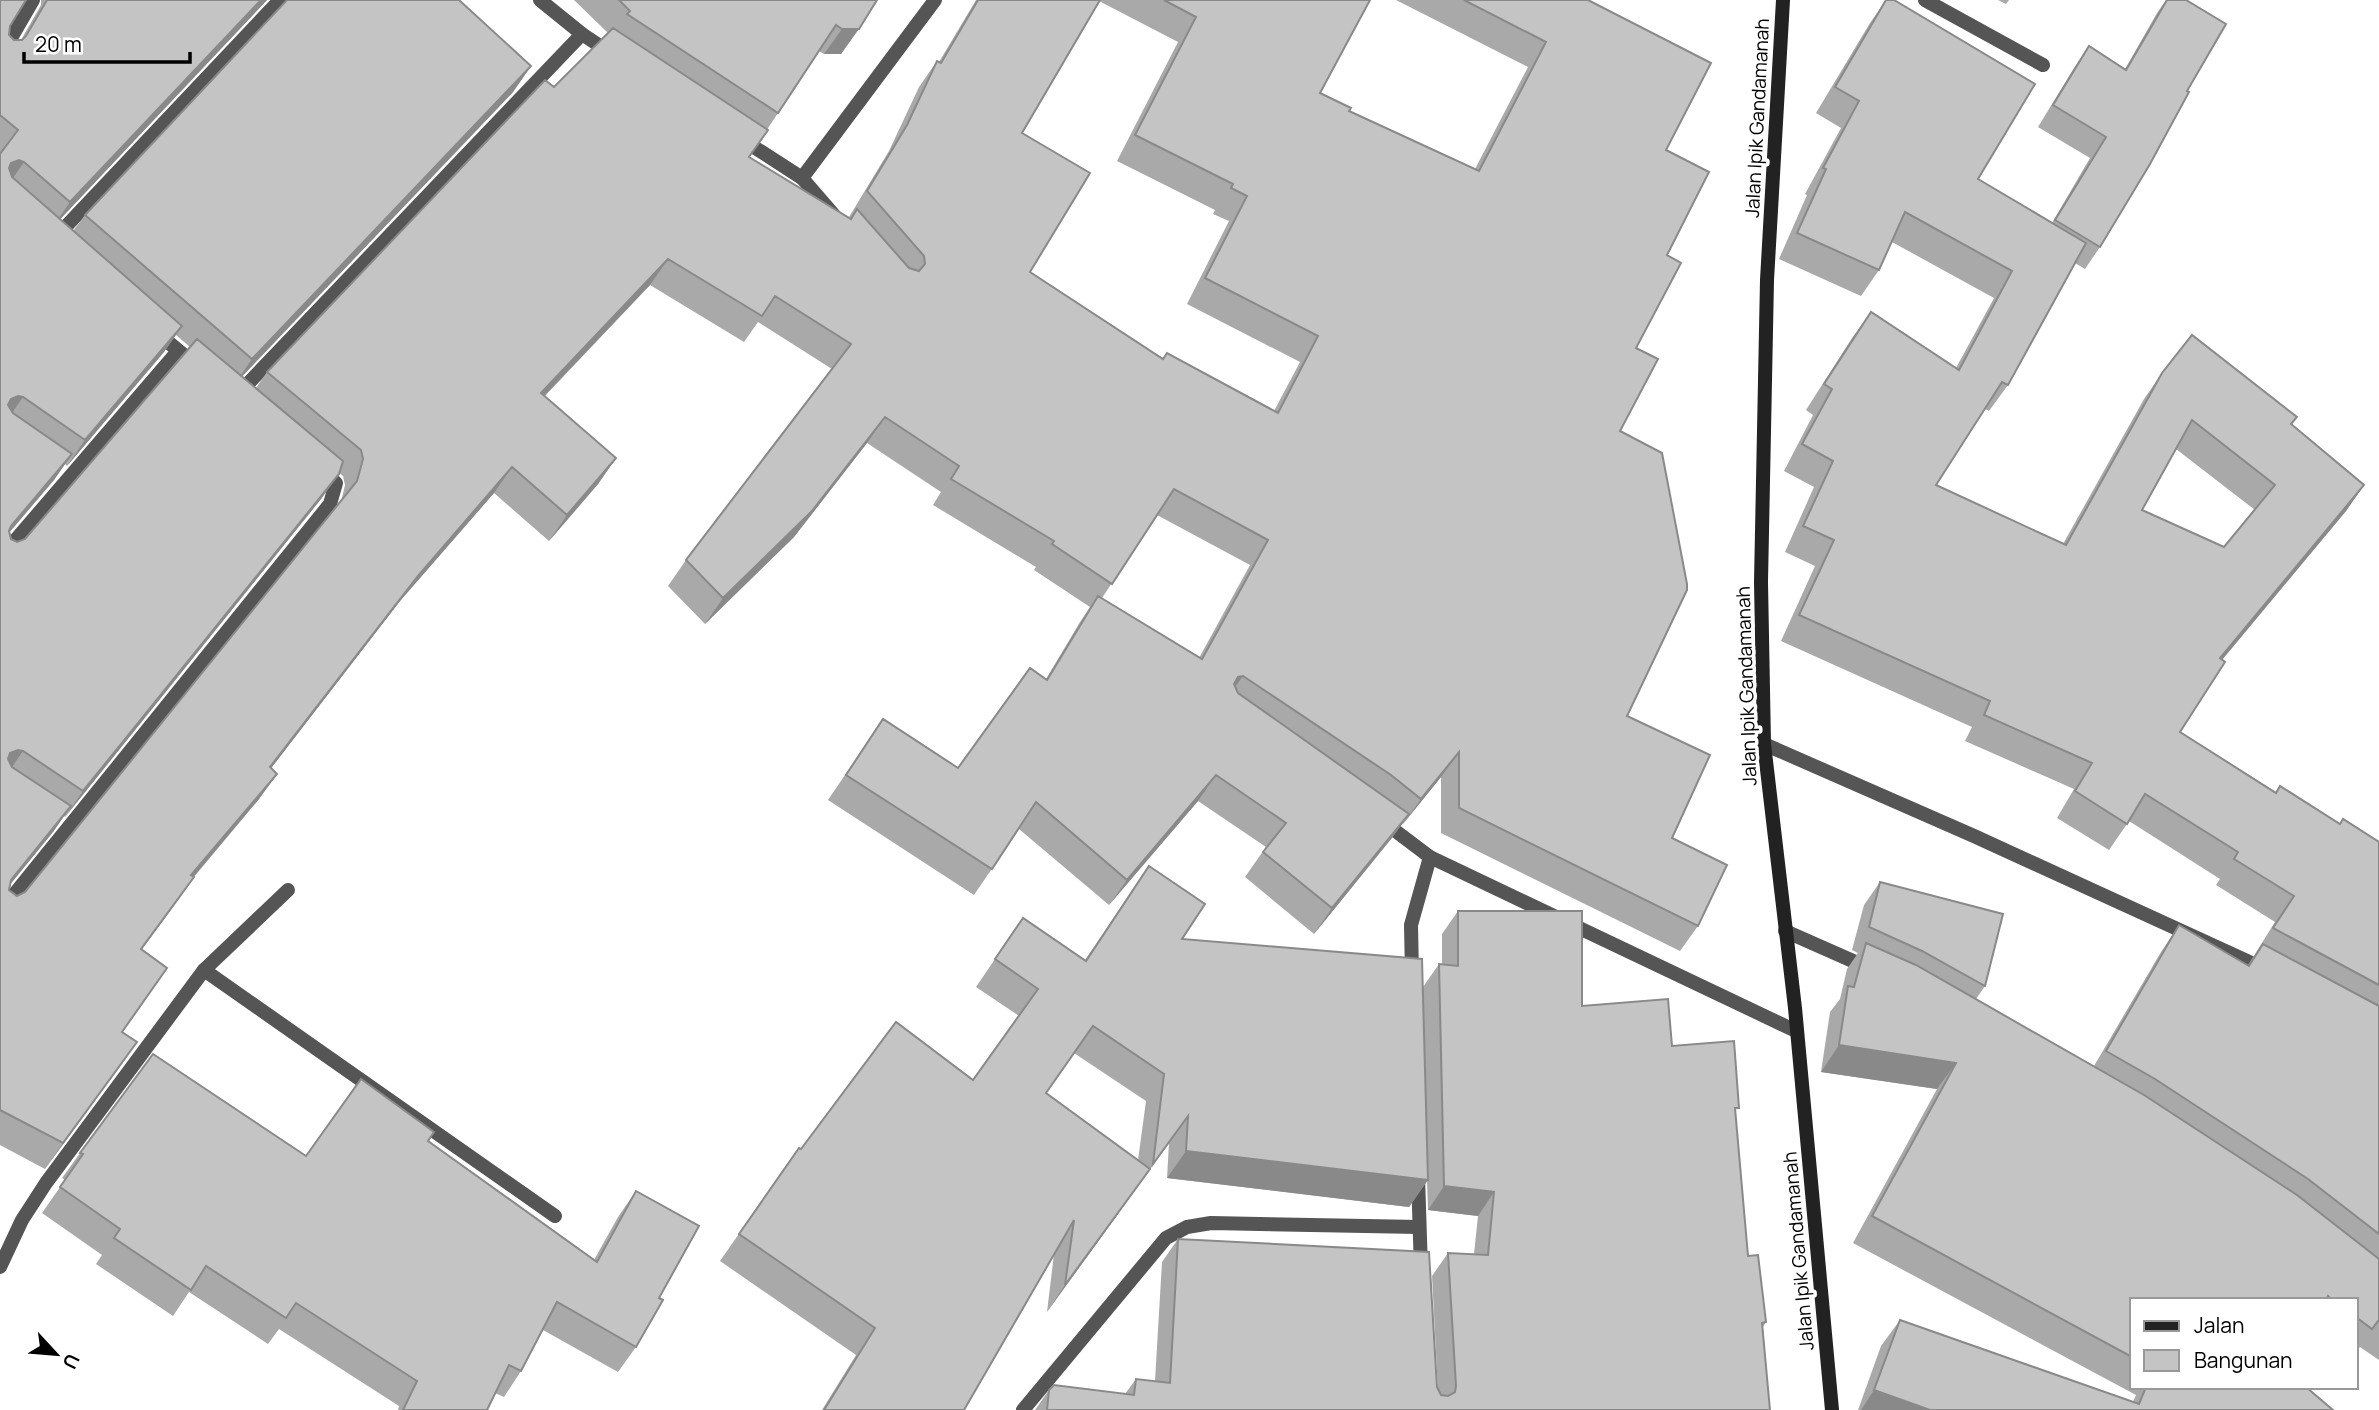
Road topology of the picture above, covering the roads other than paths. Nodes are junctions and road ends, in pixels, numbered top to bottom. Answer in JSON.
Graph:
{"nodes":[{"id":1,"x":33,"y":0,"type":"edge"},
{"id":2,"x":280,"y":0,"type":"edge"},
{"id":3,"x":540,"y":0,"type":"edge"},
{"id":4,"x":1783,"y":0,"type":"edge"},
{"id":5,"x":1926,"y":0,"type":"edge"},
{"id":6,"x":931,"y":2,"type":"edge"},
{"id":7,"x":582,"y":34,"type":"junction"},
{"id":8,"x":0,"y":57,"type":"edge"},
{"id":9,"x":628,"y":65,"type":"edge"},
{"id":10,"x":2043,"y":65,"type":"dead end"},
{"id":11,"x":732,"y":132,"type":"edge"},
{"id":12,"x":802,"y":178,"type":"junction"},
{"id":13,"x":845,"y":228,"type":"edge"},
{"id":14,"x":53,"y":242,"type":"edge"},
{"id":15,"x":146,"y":323,"type":"edge"},
{"id":16,"x":178,"y":351,"type":"junction"},
{"id":17,"x":206,"y":374,"type":"edge"},
{"id":18,"x":235,"y":398,"type":"edge"},
{"id":19,"x":306,"y":457,"type":"edge"},
{"id":20,"x":0,"y":558,"type":"edge"},
{"id":21,"x":1764,"y":744,"type":"junction"},
{"id":22,"x":1367,"y":809,"type":"edge"},
{"id":23,"x":1430,"y":857,"type":"junction"},
{"id":24,"x":288,"y":890,"type":"dead end"},
{"id":25,"x":0,"y":912,"type":"edge"},
{"id":26,"x":1786,"y":931,"type":"junction"},
{"id":27,"x":204,"y":970,"type":"junction"},
{"id":28,"x":1879,"y":972,"type":"edge"},
{"id":29,"x":2283,"y":978,"type":"edge"},
{"id":30,"x":1412,"y":989,"type":"edge"},
{"id":31,"x":1796,"y":1031,"type":"junction"},
{"id":32,"x":1417,"y":1157,"type":"edge"},
{"id":33,"x":555,"y":1216,"type":"dead end"},
{"id":34,"x":1419,"y":1227,"type":"junction"},
{"id":35,"x":0,"y":1267,"type":"edge"},
{"id":36,"x":1422,"y":1279,"type":"edge"},
{"id":37,"x":1023,"y":1410,"type":"edge"},
{"id":38,"x":1832,"y":1410,"type":"edge"}],
"edges":[{"from":1,"to":8,"type":"street"},
{"from":2,"to":14,"type":"street"},
{"from":3,"to":7,"type":"street"},
{"from":4,"to":21,"type":"street","name":"Jalan Ipik Gandamanah"},
{"from":5,"to":10,"type":"street"},
{"from":6,"to":12,"type":"street"},
{"from":7,"to":9,"type":"street"},
{"from":7,"to":18,"type":"street"},
{"from":11,"to":12,"type":"street"},
{"from":12,"to":13,"type":"street"},
{"from":15,"to":16,"type":"street"},
{"from":16,"to":17,"type":"street"},
{"from":16,"to":20,"type":"street"},
{"from":19,"to":25,"type":"street"},
{"from":21,"to":26,"type":"street","name":"Jalan Ipik Gandamanah"},
{"from":21,"to":29,"type":"street"},
{"from":22,"to":23,"type":"street"},
{"from":23,"to":30,"type":"street"},
{"from":23,"to":31,"type":"street"},
{"from":24,"to":27,"type":"street"},
{"from":26,"to":28,"type":"street"},
{"from":26,"to":31,"type":"street","name":"Jalan Ipik Gandamanah"},
{"from":27,"to":33,"type":"street"},
{"from":27,"to":35,"type":"street"},
{"from":31,"to":38,"type":"street","name":"Jalan Ipik Gandamanah"},
{"from":32,"to":34,"type":"street"},
{"from":34,"to":36,"type":"street"},
{"from":34,"to":37,"type":"street"}]}
